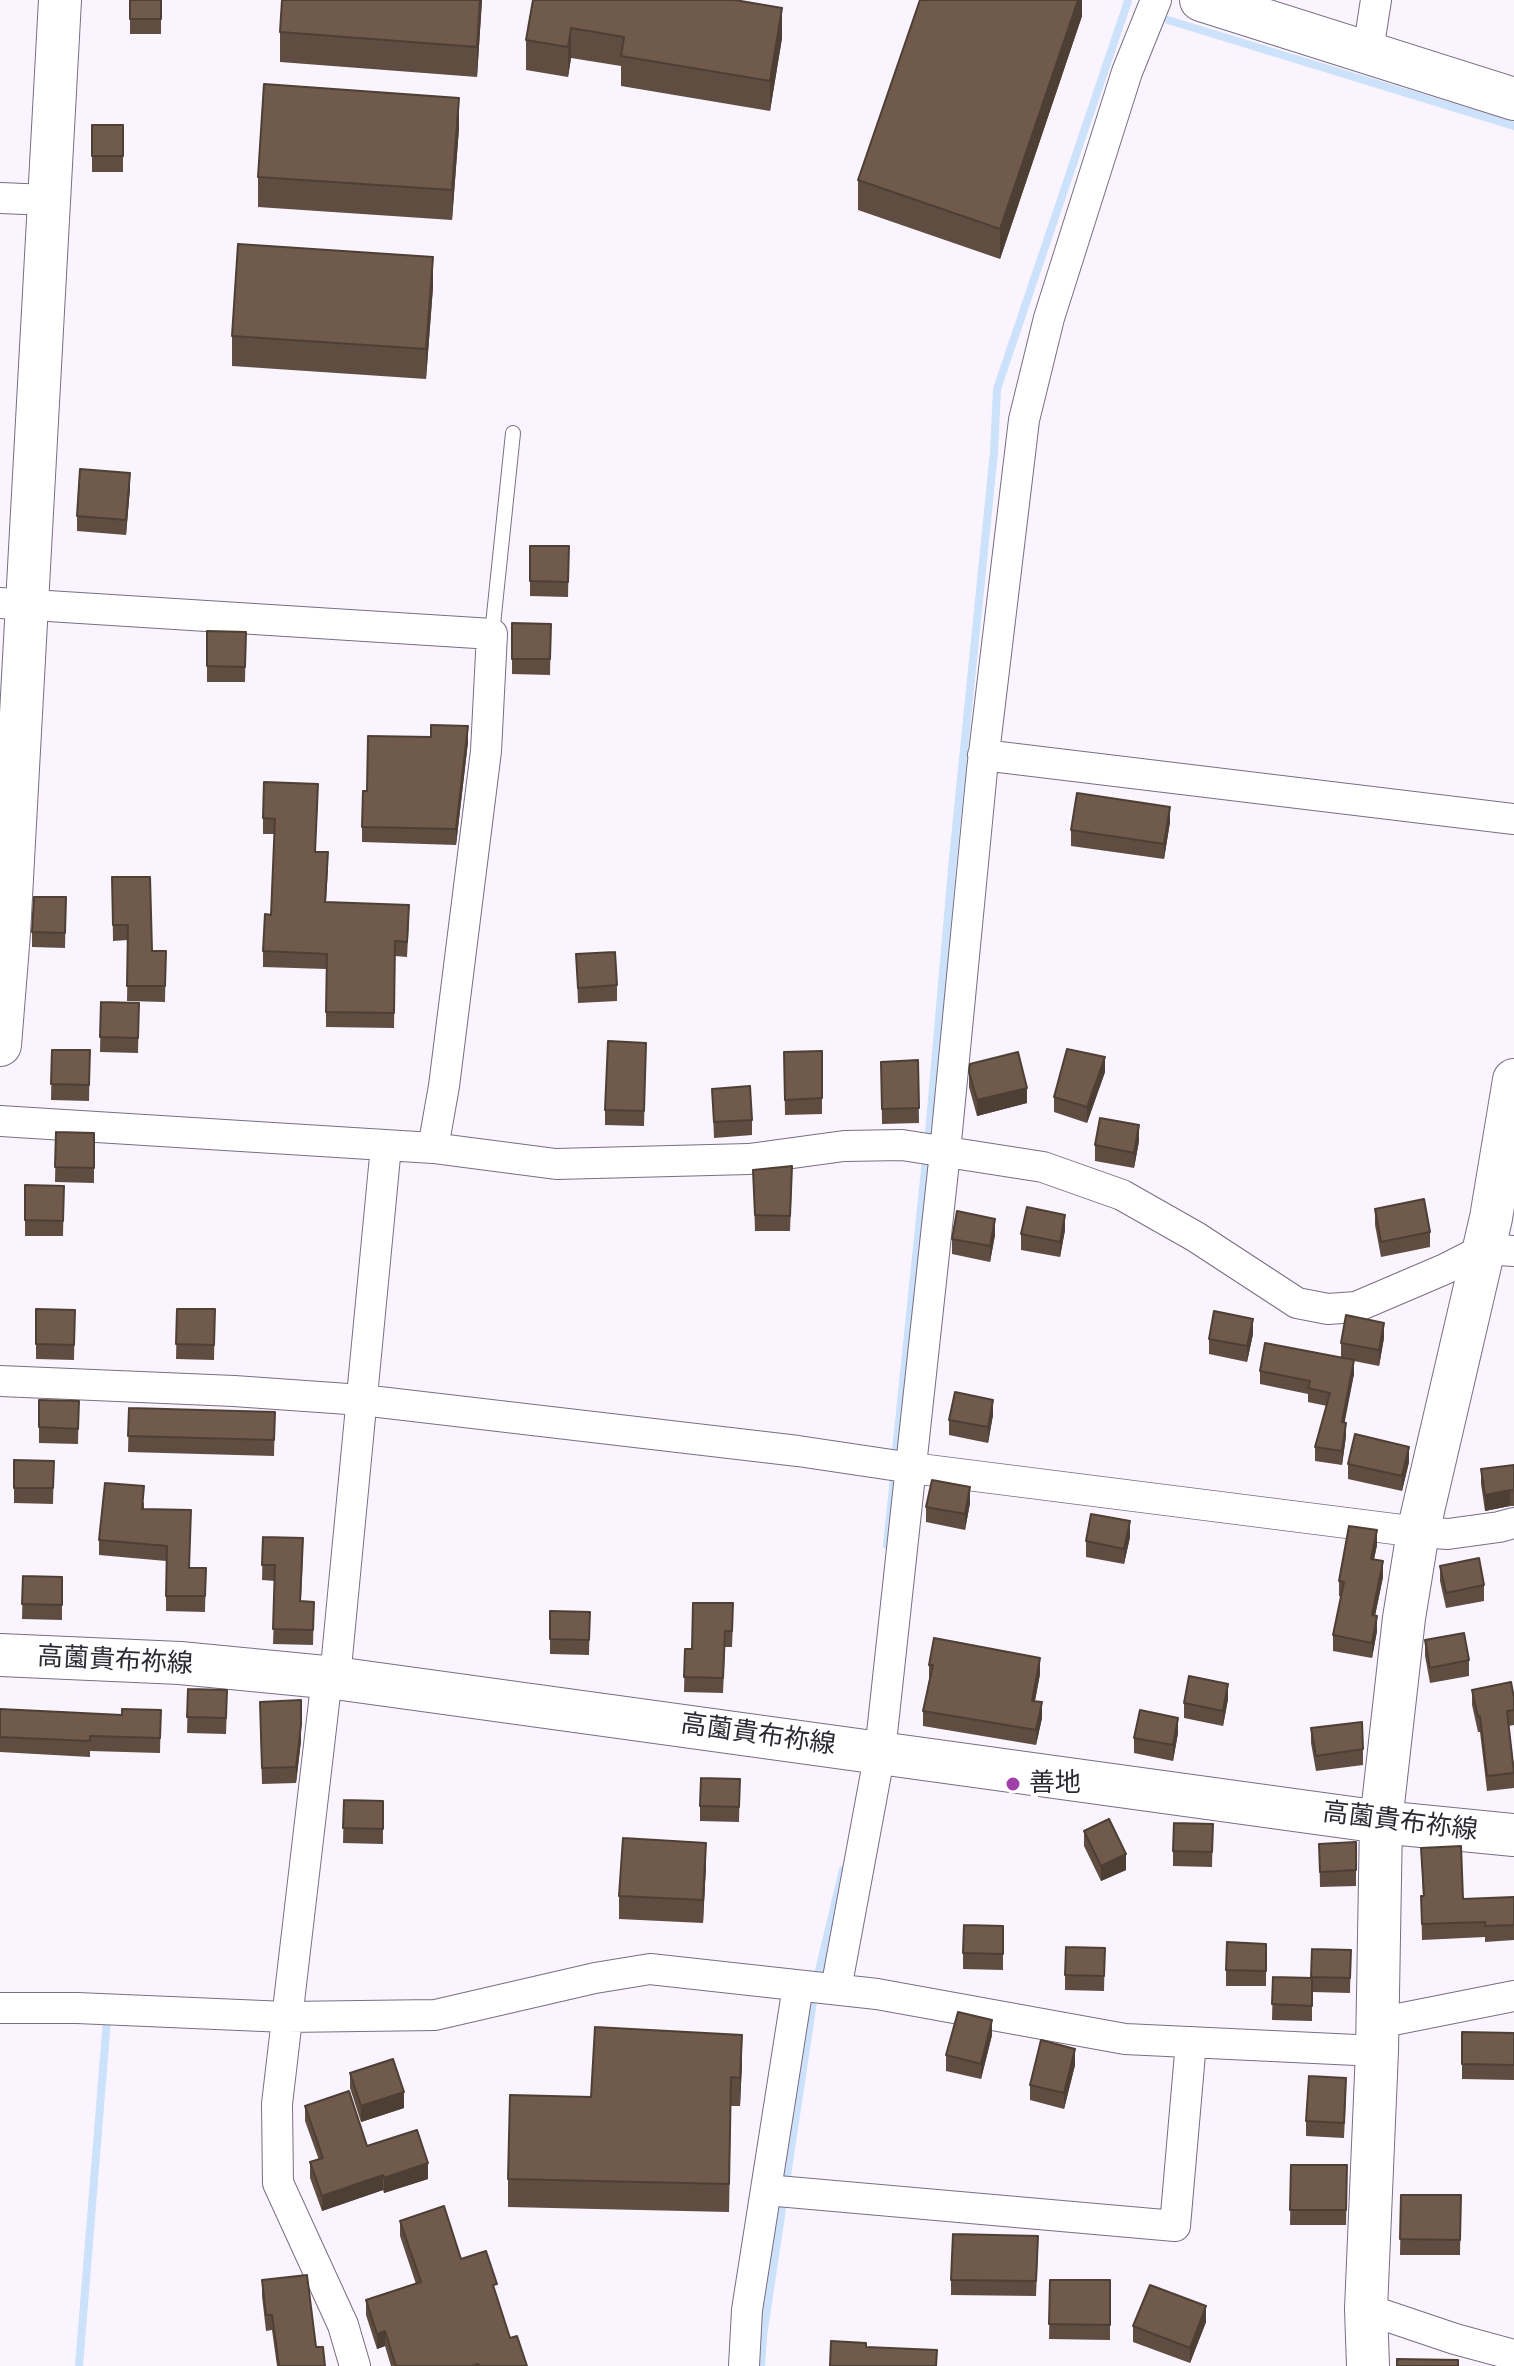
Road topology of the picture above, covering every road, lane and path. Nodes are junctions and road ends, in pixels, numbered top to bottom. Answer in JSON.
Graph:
{"nodes":[{"id":1,"x":60,"y":0,"type":"edge"},
{"id":2,"x":1156,"y":0,"type":"edge"},
{"id":3,"x":1201,"y":0,"type":"edge"},
{"id":4,"x":1376,"y":0,"type":"edge"},
{"id":5,"x":1368,"y":51,"type":"junction"},
{"id":6,"x":1514,"y":99,"type":"edge"},
{"id":7,"x":0,"y":198,"type":"edge"},
{"id":8,"x":48,"y":200,"type":"junction"},
{"id":9,"x":513,"y":433,"type":"dead end"},
{"id":10,"x":13,"y":604,"type":"edge"},
{"id":11,"x":492,"y":634,"type":"junction"},
{"id":12,"x":983,"y":755,"type":"junction"},
{"id":13,"x":1514,"y":819,"type":"edge"},
{"id":14,"x":0,"y":1045,"type":"edge"},
{"id":15,"x":1514,"y":1080,"type":"edge"},
{"id":16,"x":0,"y":1121,"type":"edge"},
{"id":17,"x":386,"y":1146,"type":"junction"},
{"id":18,"x":433,"y":1148,"type":"junction"},
{"id":19,"x":945,"y":1152,"type":"junction"},
{"id":20,"x":1499,"y":1250,"type":"edge"},
{"id":21,"x":0,"y":1381,"type":"edge"},
{"id":22,"x":362,"y":1400,"type":"junction"},
{"id":23,"x":912,"y":1468,"type":"junction"},
{"id":24,"x":1514,"y":1523,"type":"edge"},
{"id":25,"x":1418,"y":1532,"type":"junction"},
{"id":26,"x":0,"y":1655,"type":"edge"},
{"id":27,"x":331,"y":1678,"type":"junction"},
{"id":28,"x":880,"y":1752,"type":"junction"},
{"id":29,"x":1381,"y":1822,"type":"junction"},
{"id":30,"x":1514,"y":1835,"type":"edge"},
{"id":31,"x":798,"y":1986,"type":"junction"},
{"id":32,"x":836,"y":1989,"type":"junction"},
{"id":33,"x":1514,"y":1996,"type":"edge"},
{"id":34,"x":0,"y":2008,"type":"edge"},
{"id":35,"x":286,"y":2017,"type":"junction"},
{"id":36,"x":1377,"y":2037,"type":"junction"},
{"id":37,"x":1191,"y":2042,"type":"junction"},
{"id":38,"x":778,"y":2191,"type":"junction"},
{"id":39,"x":1366,"y":2309,"type":"junction"},
{"id":40,"x":1514,"y":2355,"type":"edge"},
{"id":41,"x":355,"y":2366,"type":"edge"},
{"id":42,"x":744,"y":2366,"type":"edge"},
{"id":43,"x":1368,"y":2366,"type":"edge"}],
"edges":[{"from":1,"to":8,"type":"street"},
{"from":2,"to":12,"type":"street"},
{"from":3,"to":5,"type":"street"},
{"from":4,"to":5,"type":"street"},
{"from":5,"to":6,"type":"street"},
{"from":7,"to":8,"type":"street"},
{"from":8,"to":10,"type":"street"},
{"from":9,"to":11,"type":"lane"},
{"from":10,"to":11,"type":"street"},
{"from":10,"to":14,"type":"street"},
{"from":11,"to":18,"type":"street"},
{"from":12,"to":13,"type":"street"},
{"from":12,"to":19,"type":"street"},
{"from":15,"to":20,"type":"street"},
{"from":16,"to":17,"type":"street"},
{"from":17,"to":18,"type":"street"},
{"from":17,"to":22,"type":"street"},
{"from":18,"to":19,"type":"street"},
{"from":19,"to":20,"type":"street"},
{"from":19,"to":23,"type":"street"},
{"from":20,"to":25,"type":"street"},
{"from":21,"to":22,"type":"street"},
{"from":22,"to":23,"type":"street"},
{"from":22,"to":27,"type":"street"},
{"from":23,"to":25,"type":"street"},
{"from":23,"to":28,"type":"street"},
{"from":24,"to":25,"type":"street"},
{"from":25,"to":29,"type":"street"},
{"from":26,"to":27,"type":"street","name":"高薗貴布祢線"},
{"from":27,"to":28,"type":"street","name":"高薗貴布祢線"},
{"from":27,"to":35,"type":"street"},
{"from":28,"to":29,"type":"street","name":"高薗貴布祢線"},
{"from":28,"to":32,"type":"street"},
{"from":29,"to":30,"type":"street","name":"高薗貴布祢線"},
{"from":29,"to":36,"type":"street"},
{"from":31,"to":32,"type":"street"},
{"from":31,"to":35,"type":"street"},
{"from":31,"to":38,"type":"street"},
{"from":32,"to":37,"type":"street"},
{"from":33,"to":36,"type":"street"},
{"from":34,"to":35,"type":"street"},
{"from":35,"to":41,"type":"street"},
{"from":36,"to":37,"type":"street"},
{"from":36,"to":39,"type":"street"},
{"from":37,"to":38,"type":"street"},
{"from":38,"to":42,"type":"street"},
{"from":39,"to":40,"type":"street"},
{"from":39,"to":43,"type":"street"}]}
